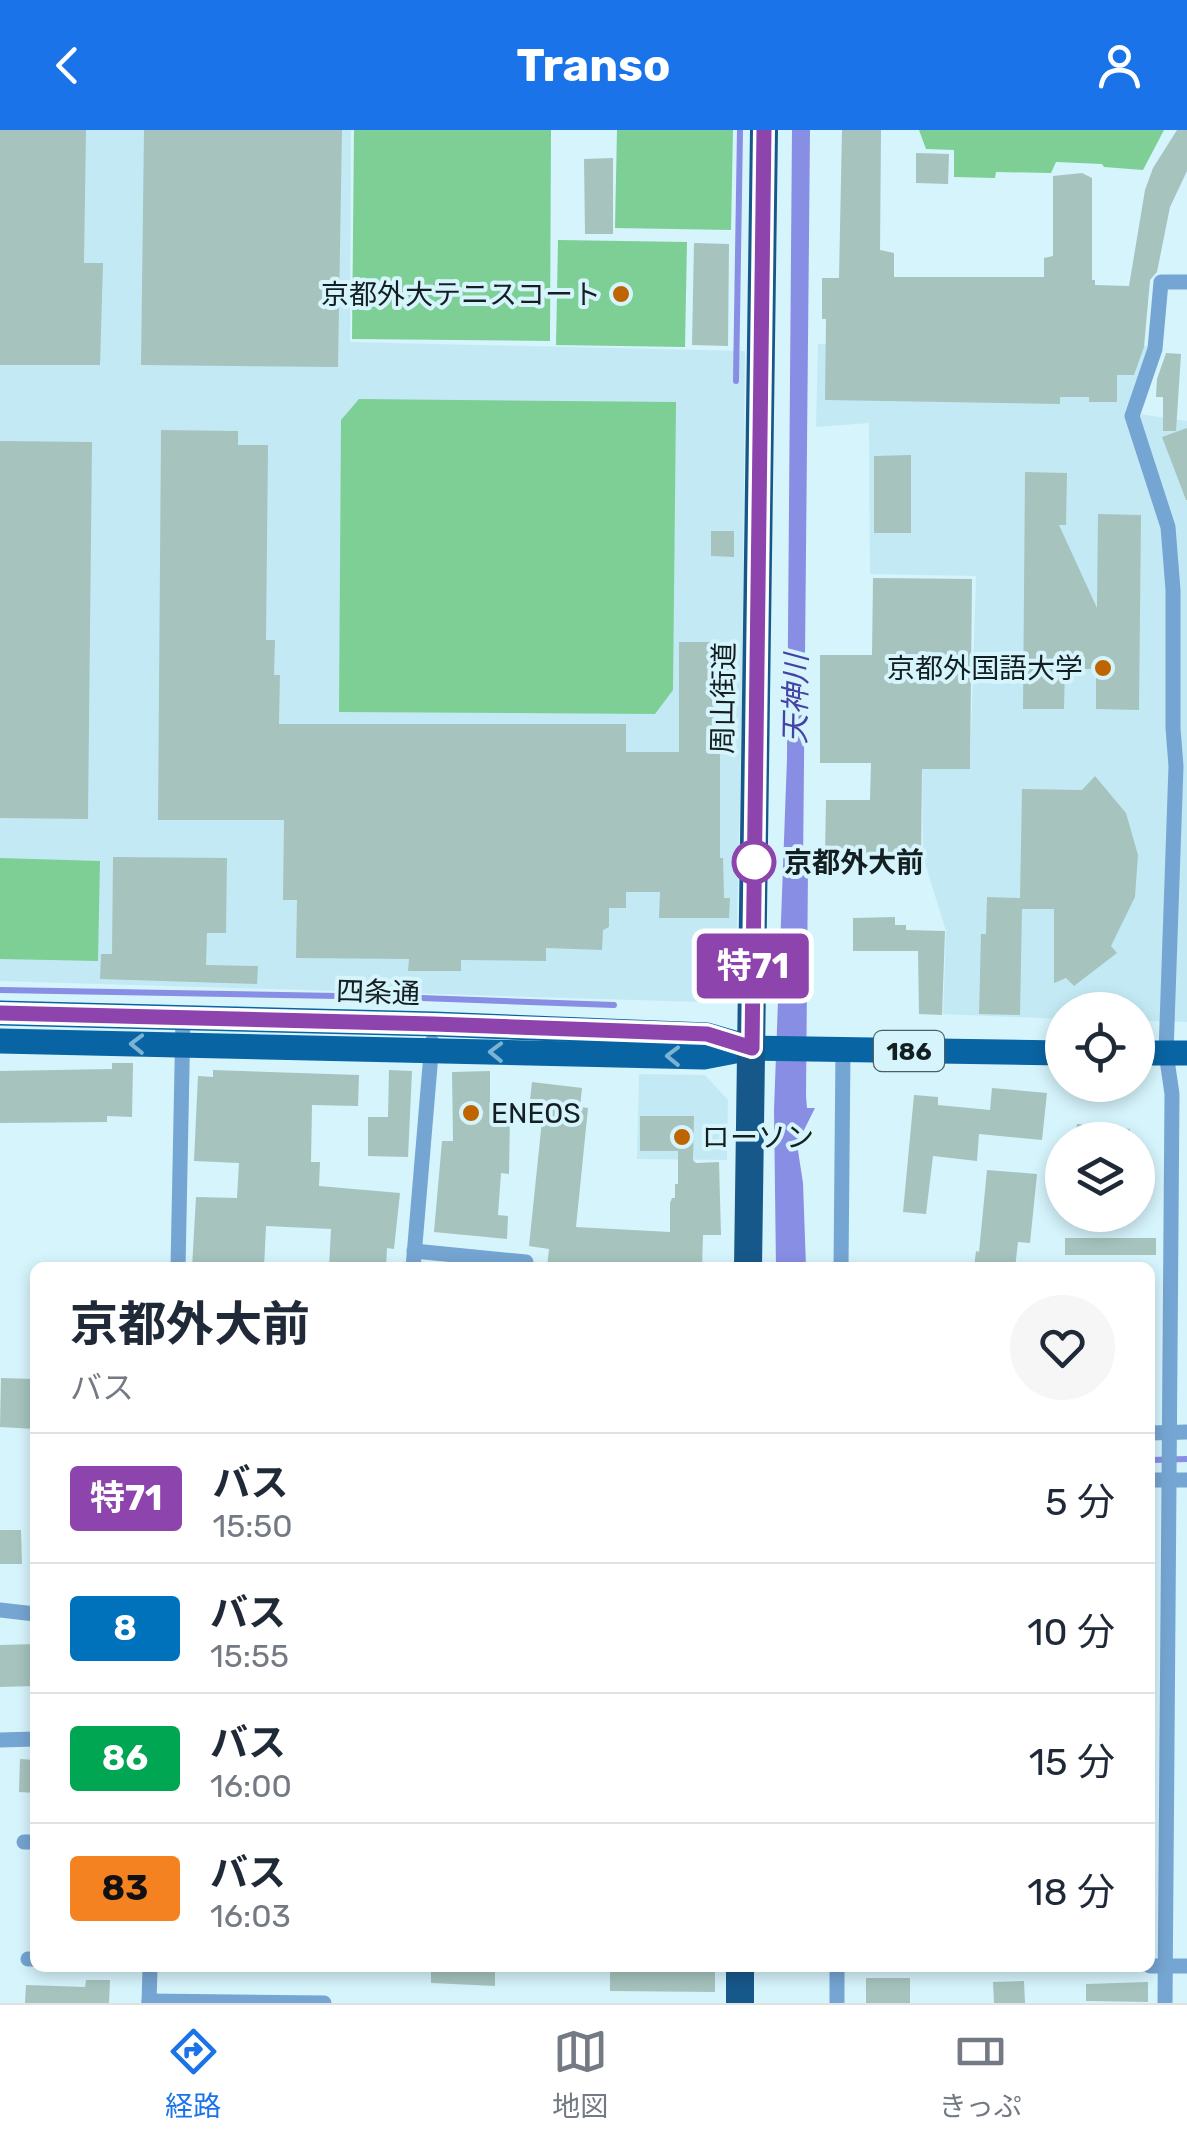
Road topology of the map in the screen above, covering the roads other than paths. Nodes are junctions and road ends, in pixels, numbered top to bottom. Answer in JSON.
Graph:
{"nodes":[{"id":1,"x":764,"y":130,"type":"edge"},
{"id":2,"x":1187,"y":282,"type":"edge"},
{"id":3,"x":0,"y":1014,"type":"edge"},
{"id":4,"x":183,"y":1018,"type":"junction"},
{"id":5,"x":434,"y":1024,"type":"junction"},
{"id":6,"x":0,"y":1041,"type":"edge"},
{"id":7,"x":181,"y":1045,"type":"junction"},
{"id":8,"x":761,"y":1048,"type":"junction"},
{"id":9,"x":842,"y":1049,"type":"junction"},
{"id":10,"x":432,"y":1051,"type":"junction"},
{"id":11,"x":1045,"y":1053,"type":"edge"},
{"id":12,"x":1177,"y":1053,"type":"edge"},
{"id":13,"x":413,"y":1259,"type":"edge"},
{"id":14,"x":178,"y":1262,"type":"edge"},
{"id":15,"x":526,"y":1262,"type":"dead end"},
{"id":16,"x":748,"y":1262,"type":"edge"},
{"id":17,"x":841,"y":1262,"type":"edge"},
{"id":18,"x":1170,"y":1432,"type":"junction"},
{"id":19,"x":1187,"y":1432,"type":"edge"},
{"id":20,"x":1155,"y":1433,"type":"edge"},
{"id":21,"x":1155,"y":1480,"type":"edge"},
{"id":22,"x":1169,"y":1480,"type":"junction"},
{"id":23,"x":1187,"y":1480,"type":"edge"},
{"id":24,"x":0,"y":1610,"type":"edge"},
{"id":25,"x":30,"y":1613,"type":"edge"},
{"id":26,"x":0,"y":1740,"type":"edge"},
{"id":27,"x":30,"y":1740,"type":"edge"},
{"id":28,"x":1158,"y":1966,"type":"edge"},
{"id":29,"x":1187,"y":1966,"type":"edge"},
{"id":30,"x":150,"y":1972,"type":"edge"},
{"id":31,"x":740,"y":1972,"type":"edge"},
{"id":32,"x":838,"y":1972,"type":"edge"},
{"id":33,"x":149,"y":2002,"type":"edge"},
{"id":34,"x":324,"y":2003,"type":"edge"},
{"id":35,"x":740,"y":2003,"type":"edge"},
{"id":36,"x":837,"y":2003,"type":"edge"},
{"id":37,"x":1165,"y":2003,"type":"edge"}],
"edges":[{"from":1,"to":8,"type":"highway","name":"周山街道"},
{"from":2,"to":12,"type":"street"},
{"from":3,"to":4,"type":"main road","name":"四条通","number":"186"},
{"from":4,"to":5,"type":"main road","name":"四条通","number":"186"},
{"from":4,"to":7,"type":"street"},
{"from":5,"to":8,"type":"main road","name":"四条通","number":"186"},
{"from":5,"to":10,"type":"street"},
{"from":7,"to":6,"type":"main road","name":"四条通","number":"186","one_way":true},
{"from":7,"to":10,"type":"main road","name":"四条通","number":"186"},
{"from":7,"to":14,"type":"street"},
{"from":8,"to":9,"type":"main road","name":"四条通","number":"186"},
{"from":8,"to":10,"type":"main road","name":"四条通","number":"186","one_way":true},
{"from":8,"to":16,"type":"highway","name":"周山街道"},
{"from":9,"to":11,"type":"main road","name":"四条通","number":"186"},
{"from":9,"to":17,"type":"street"},
{"from":10,"to":13,"type":"street"},
{"from":12,"to":18,"type":"street"},
{"from":13,"to":15,"type":"street"},
{"from":18,"to":19,"type":"street"},
{"from":18,"to":20,"type":"street"},
{"from":18,"to":22,"type":"street"},
{"from":21,"to":22,"type":"street"},
{"from":22,"to":23,"type":"street"},
{"from":22,"to":28,"type":"street"},
{"from":24,"to":25,"type":"street"},
{"from":26,"to":27,"type":"street"},
{"from":28,"to":29,"type":"street"},
{"from":28,"to":37,"type":"street"},
{"from":30,"to":33,"type":"street"},
{"from":31,"to":35,"type":"highway"},
{"from":32,"to":36,"type":"street"},
{"from":33,"to":34,"type":"street"}]}
